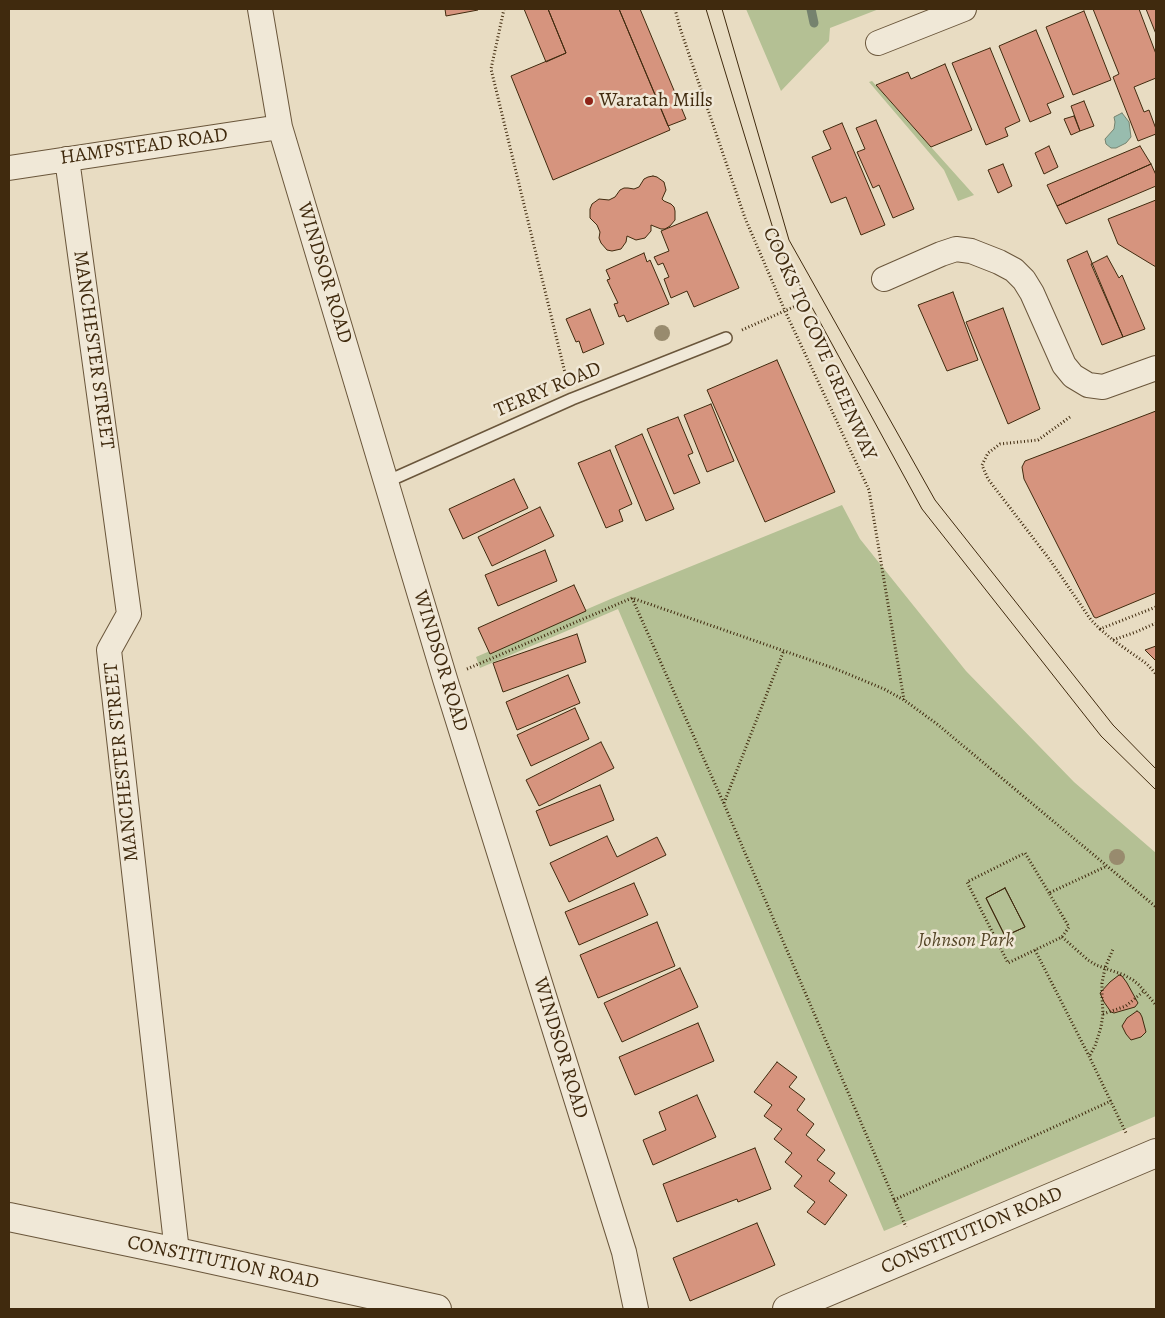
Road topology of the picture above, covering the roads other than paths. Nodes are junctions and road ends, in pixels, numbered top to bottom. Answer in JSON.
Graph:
{"nodes":[{"id":1,"x":260,"y":9,"type":"edge"},
{"id":2,"x":964,"y":9,"type":"edge"},
{"id":3,"x":878,"y":43,"type":"dead end"},
{"id":4,"x":280,"y":127,"type":"junction"},
{"id":5,"x":67,"y":159,"type":"junction"},
{"id":6,"x":9,"y":168,"type":"edge"},
{"id":7,"x":884,"y":279,"type":"dead end"},
{"id":8,"x":726,"y":338,"type":"road end"},
{"id":9,"x":1156,"y":368,"type":"edge"},
{"id":10,"x":386,"y":482,"type":"junction"},
{"id":11,"x":1156,"y":1152,"type":"edge"},
{"id":12,"x":9,"y":1217,"type":"edge"},
{"id":13,"x":177,"y":1252,"type":"junction"},
{"id":14,"x":438,"y":1309,"type":"edge"},
{"id":15,"x":636,"y":1309,"type":"edge"},
{"id":16,"x":787,"y":1309,"type":"edge"}],
"edges":[{"from":1,"to":4,"type":"street","name":"WINDSOR ROAD"},
{"from":2,"to":3,"type":"street"},
{"from":4,"to":5,"type":"street","name":"HAMPSTEAD ROAD"},
{"from":4,"to":10,"type":"street","name":"WINDSOR ROAD"},
{"from":5,"to":6,"type":"street","name":"HAMPSTEAD ROAD"},
{"from":5,"to":13,"type":"street","name":"MANCHESTER STREET"},
{"from":7,"to":9,"type":"street"},
{"from":8,"to":10,"type":"lane","name":"TERRY ROAD"},
{"from":10,"to":15,"type":"street","name":"WINDSOR ROAD"},
{"from":11,"to":16,"type":"street","name":"CONSTITUTION ROAD"},
{"from":12,"to":13,"type":"street","name":"CONSTITUTION ROAD"},
{"from":13,"to":14,"type":"street","name":"CONSTITUTION ROAD"}]}
